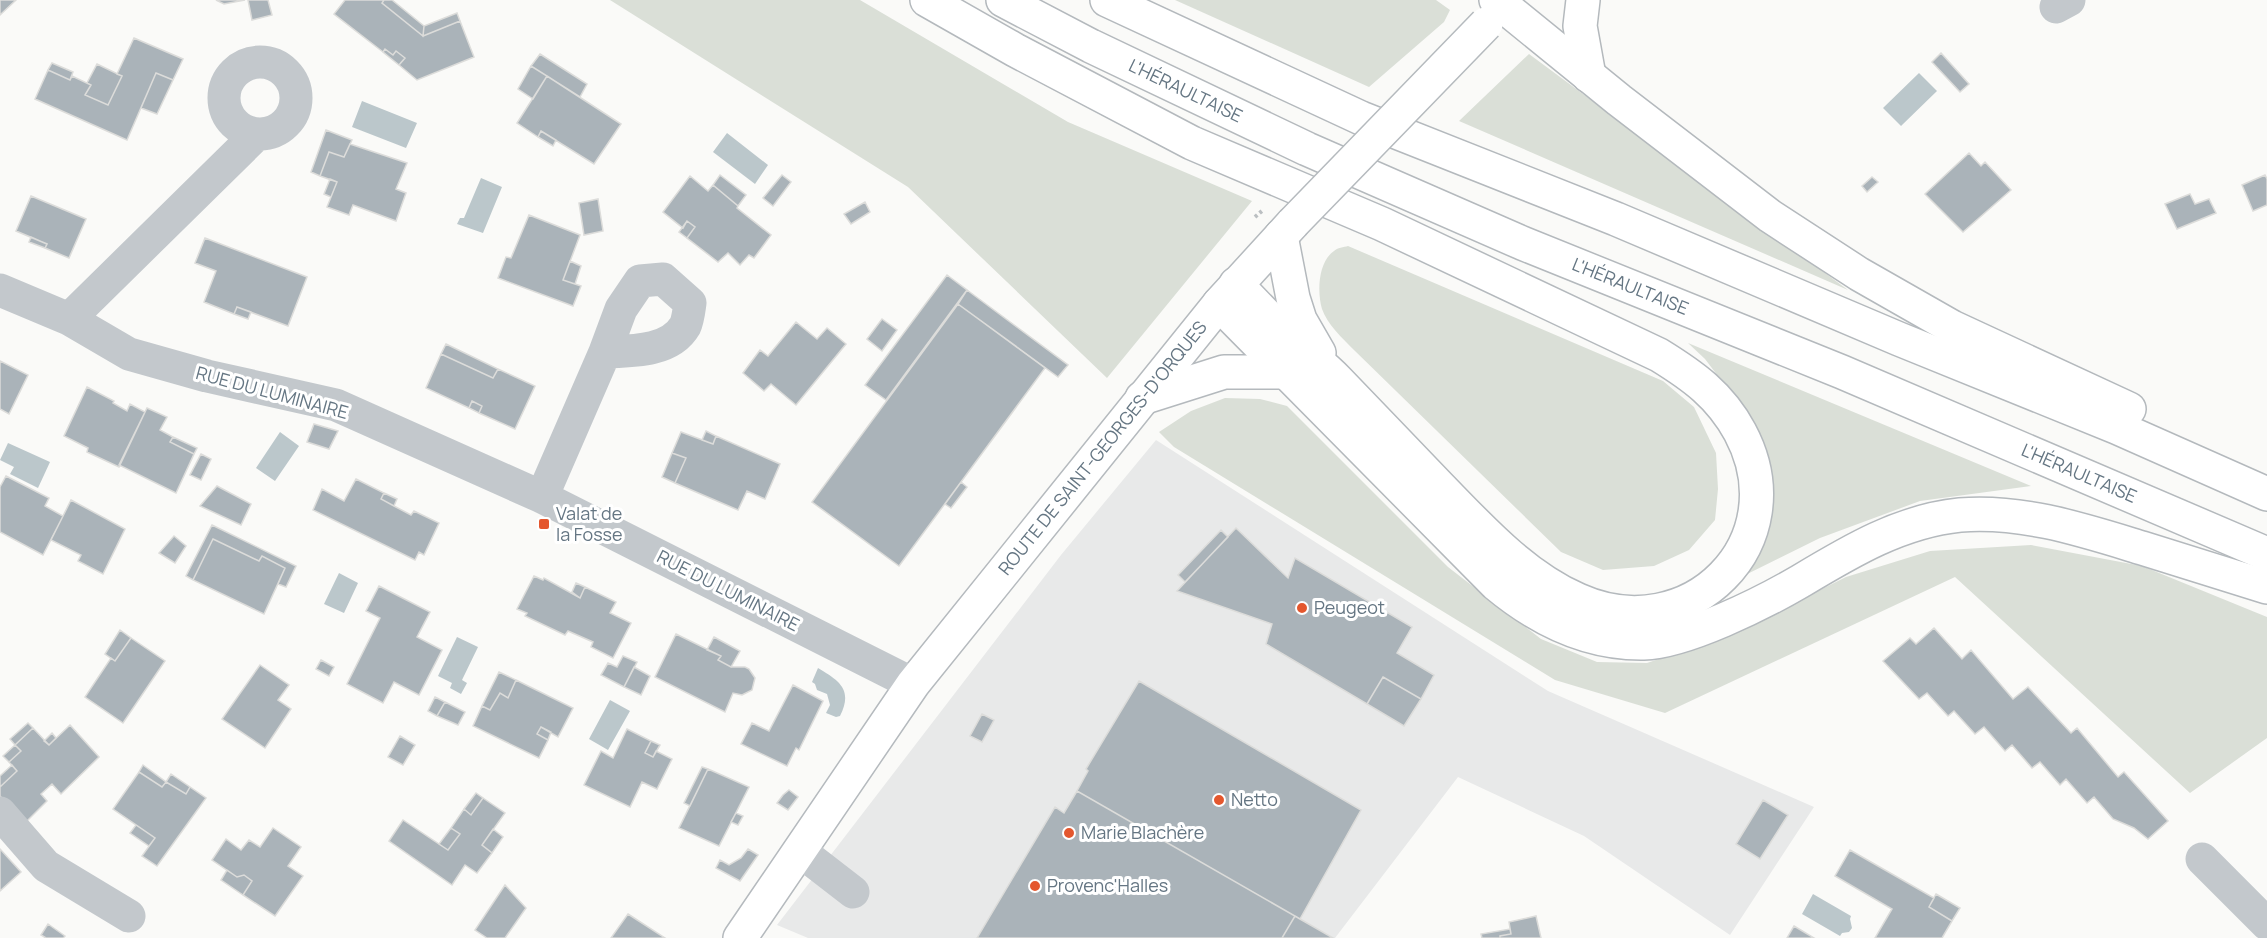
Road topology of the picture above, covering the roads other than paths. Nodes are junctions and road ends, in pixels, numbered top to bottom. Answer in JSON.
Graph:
{"nodes":[{"id":1,"x":927,"y":0,"type":"edge"},
{"id":2,"x":1003,"y":0,"type":"edge"},
{"id":3,"x":1107,"y":0,"type":"edge"},
{"id":4,"x":1583,"y":0,"type":"edge"},
{"id":5,"x":1501,"y":8,"type":"edge"},
{"id":6,"x":1589,"y":76,"type":"junction"},
{"id":7,"x":257,"y":134,"type":"dead end"},
{"id":8,"x":1287,"y":230,"type":"junction"},
{"id":9,"x":0,"y":290,"type":"edge"},
{"id":10,"x":1227,"y":294,"type":"junction"},
{"id":11,"x":69,"y":319,"type":"junction"},
{"id":12,"x":605,"y":352,"type":"dead end"},
{"id":13,"x":1287,"y":372,"type":"junction"},
{"id":14,"x":1333,"y":375,"type":"junction"},
{"id":15,"x":1142,"y":398,"type":"junction"},
{"id":16,"x":2267,"y":473,"type":"edge"},
{"id":17,"x":2267,"y":494,"type":"edge"},
{"id":18,"x":542,"y":497,"type":"junction"},
{"id":19,"x":2267,"y":554,"type":"edge"},
{"id":20,"x":2267,"y":587,"type":"edge"},
{"id":21,"x":913,"y":684,"type":"junction"},
{"id":22,"x":0,"y":813,"type":"edge"},
{"id":23,"x":800,"y":851,"type":"junction"},
{"id":24,"x":2202,"y":860,"type":"dead end"},
{"id":25,"x":853,"y":892,"type":"dead end"},
{"id":26,"x":129,"y":916,"type":"dead end"},
{"id":27,"x":2267,"y":924,"type":"edge"},
{"id":28,"x":740,"y":938,"type":"edge"}],
"edges":[{"from":1,"to":14,"type":"main road"},
{"from":2,"to":19,"type":"main road","name":"L'HÉRAULTAISE"},
{"from":3,"to":17,"type":"main road"},
{"from":4,"to":6,"type":"main road"},
{"from":5,"to":6,"type":"main road"},
{"from":5,"to":8,"type":"main road","name":"ROUTE DE SAINT-GEORGES-D'ORQUES","bridge":true},
{"from":6,"to":16,"type":"main road"},
{"from":7,"to":11,"type":"street"},
{"from":8,"to":10,"type":"main road","name":"ROUTE DE SAINT-GEORGES-D'ORQUES"},
{"from":8,"to":14,"type":"main road"},
{"from":9,"to":11,"type":"street","name":"RUE DU LUMINAIRE"},
{"from":10,"to":13,"type":"main road"},
{"from":10,"to":14,"type":"main road"},
{"from":10,"to":15,"type":"main road","name":"ROUTE DE SAINT-GEORGES-D'ORQUES"},
{"from":11,"to":18,"type":"street","name":"RUE DU LUMINAIRE"},
{"from":12,"to":18,"type":"street"},
{"from":13,"to":15,"type":"main road"},
{"from":13,"to":20,"type":"main road"},
{"from":15,"to":21,"type":"main road","name":"ROUTE DE SAINT-GEORGES-D'ORQUES"},
{"from":18,"to":21,"type":"street","name":"RUE DU LUMINAIRE"},
{"from":21,"to":23,"type":"main road","name":"ROUTE DE SAINT-GEORGES-D'ORQUES"},
{"from":22,"to":26,"type":"street"},
{"from":23,"to":25,"type":"street"},
{"from":23,"to":28,"type":"main road","name":"ROUTE DE SAINT-GEORGES-D'ORQUES"},
{"from":24,"to":27,"type":"street"}]}
